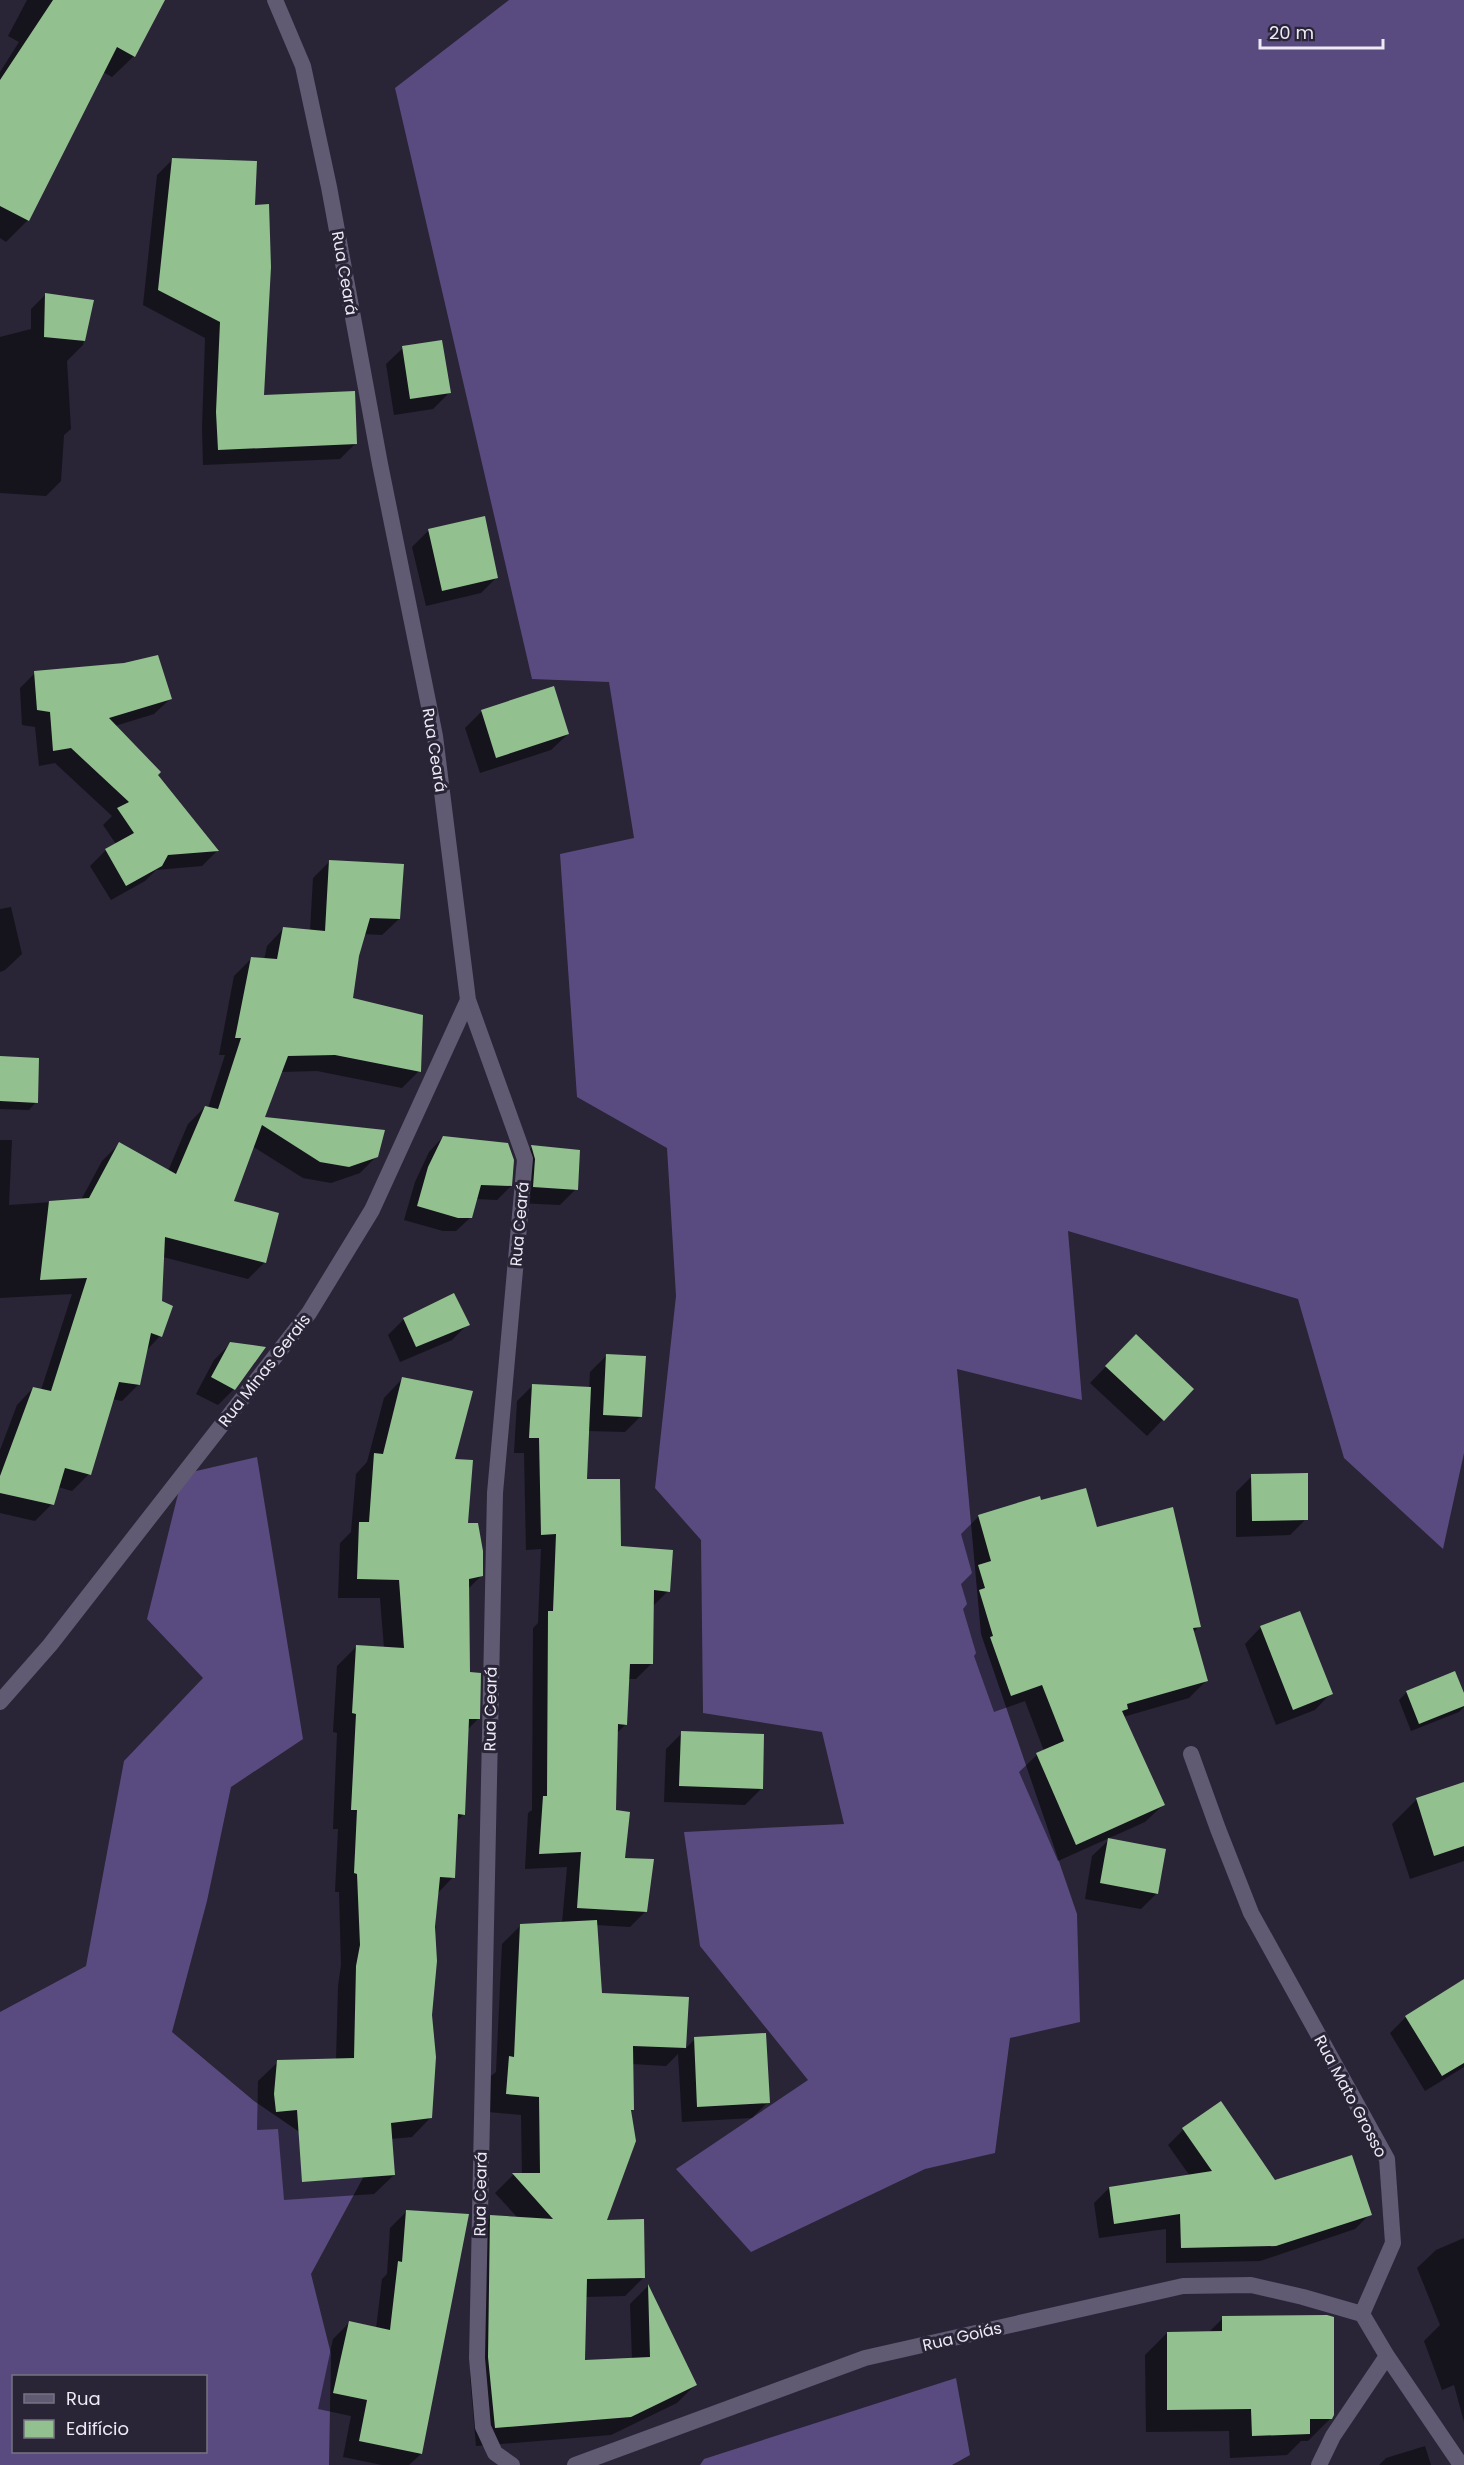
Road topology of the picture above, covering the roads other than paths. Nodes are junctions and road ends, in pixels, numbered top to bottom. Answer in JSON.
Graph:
{"nodes":[{"id":1,"x":275,"y":0,"type":"edge"},
{"id":2,"x":468,"y":1000,"type":"junction"},
{"id":3,"x":0,"y":1702,"type":"edge"},
{"id":4,"x":1191,"y":1754,"type":"dead end"},
{"id":5,"x":1362,"y":2314,"type":"junction"},
{"id":6,"x":1387,"y":2356,"type":"junction"},
{"id":7,"x":512,"y":2465,"type":"edge"},
{"id":8,"x":575,"y":2465,"type":"edge"},
{"id":9,"x":1319,"y":2465,"type":"edge"},
{"id":10,"x":1461,"y":2465,"type":"edge"}],
"edges":[{"from":1,"to":2,"type":"street","name":"Rua Ceará"},
{"from":2,"to":3,"type":"street","name":"Rua Minas Gerais"},
{"from":2,"to":7,"type":"street","name":"Rua Ceará"},
{"from":4,"to":5,"type":"street","name":"Rua Mato Grosso"},
{"from":5,"to":6,"type":"street"},
{"from":5,"to":8,"type":"street","name":"Rua Goiás"},
{"from":6,"to":9,"type":"street"},
{"from":6,"to":10,"type":"street"}]}
